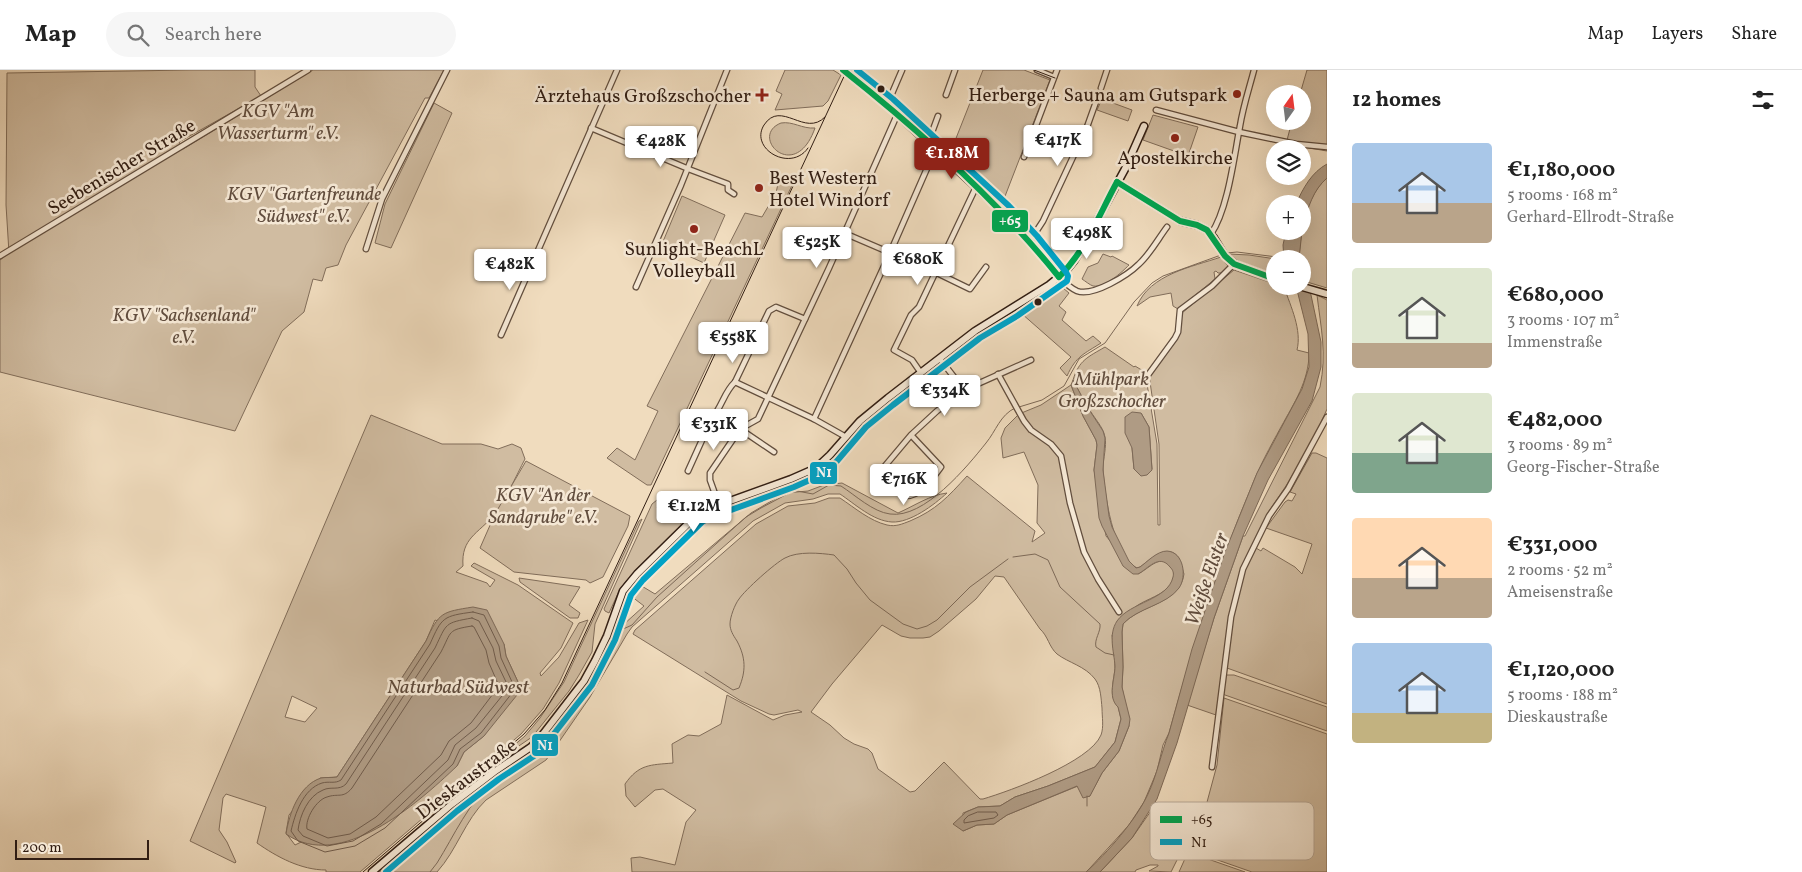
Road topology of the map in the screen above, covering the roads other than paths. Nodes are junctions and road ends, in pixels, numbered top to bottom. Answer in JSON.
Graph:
{"nodes":[{"id":1,"x":308,"y":70,"type":"edge"},
{"id":2,"x":447,"y":70,"type":"edge"},
{"id":3,"x":617,"y":70,"type":"edge"},
{"id":4,"x":727,"y":70,"type":"edge"},
{"id":5,"x":902,"y":70,"type":"edge"},
{"id":6,"x":955,"y":70,"type":"edge"},
{"id":7,"x":1037,"y":70,"type":"edge"},
{"id":8,"x":1057,"y":70,"type":"edge"},
{"id":9,"x":1107,"y":70,"type":"edge"},
{"id":10,"x":1254,"y":70,"type":"edge"},
{"id":11,"x":846,"y":71,"type":"edge"},
{"id":12,"x":1054,"y":77,"type":"junction"},
{"id":13,"x":1101,"y":88,"type":"dead end"},
{"id":14,"x":946,"y":95,"type":"dead end"},
{"id":15,"x":1097,"y":99,"type":"dead end"},
{"id":16,"x":887,"y":106,"type":"junction"},
{"id":17,"x":1156,"y":110,"type":"dead end"},
{"id":18,"x":898,"y":115,"type":"junction"},
{"id":19,"x":938,"y":116,"type":"dead end"},
{"id":20,"x":1144,"y":126,"type":"dead end"},
{"id":21,"x":591,"y":128,"type":"junction"},
{"id":22,"x":1239,"y":132,"type":"junction"},
{"id":23,"x":926,"y":142,"type":"junction"},
{"id":24,"x":1327,"y":147,"type":"edge"},
{"id":25,"x":937,"y":152,"type":"junction"},
{"id":26,"x":1024,"y":157,"type":"dead end"},
{"id":27,"x":688,"y":169,"type":"junction"},
{"id":28,"x":1117,"y":182,"type":"junction"},
{"id":29,"x":976,"y":187,"type":"junction"},
{"id":30,"x":734,"y":194,"type":"dead end"},
{"id":31,"x":1167,"y":227,"type":"dead end"},
{"id":32,"x":844,"y":233,"type":"junction"},
{"id":33,"x":1211,"y":234,"type":"junction"},
{"id":34,"x":1030,"y":241,"type":"junction"},
{"id":35,"x":366,"y":249,"type":"dead end"},
{"id":36,"x":890,"y":253,"type":"junction"},
{"id":37,"x":0,"y":256,"type":"edge"},
{"id":38,"x":1231,"y":262,"type":"junction"},
{"id":39,"x":986,"y":267,"type":"dead end"},
{"id":40,"x":935,"y":272,"type":"junction"},
{"id":41,"x":1266,"y":276,"type":"edge"},
{"id":42,"x":1059,"y":277,"type":"junction"},
{"id":43,"x":636,"y":287,"type":"dead end"},
{"id":44,"x":1311,"y":289,"type":"edge"},
{"id":45,"x":1327,"y":294,"type":"edge"},
{"id":46,"x":805,"y":319,"type":"junction"},
{"id":47,"x":501,"y":335,"type":"dead end"},
{"id":48,"x":940,"y":359,"type":"junction"},
{"id":49,"x":1031,"y":360,"type":"dead end"},
{"id":50,"x":921,"y":373,"type":"junction"},
{"id":51,"x":998,"y":374,"type":"junction"},
{"id":52,"x":1148,"y":375,"type":"dead end"},
{"id":53,"x":735,"y":382,"type":"junction"},
{"id":54,"x":964,"y":390,"type":"junction"},
{"id":55,"x":768,"y":398,"type":"junction"},
{"id":56,"x":1327,"y":417,"type":"edge"},
{"id":57,"x":814,"y":419,"type":"junction"},
{"id":58,"x":740,"y":429,"type":"junction"},
{"id":59,"x":911,"y":435,"type":"junction"},
{"id":60,"x":846,"y":437,"type":"junction"},
{"id":61,"x":774,"y":452,"type":"dead end"},
{"id":62,"x":688,"y":471,"type":"dead end"},
{"id":63,"x":719,"y":505,"type":"junction"},
{"id":64,"x":1119,"y":612,"type":"dead end"},
{"id":65,"x":1212,"y":767,"type":"dead end"},
{"id":66,"x":372,"y":872,"type":"edge"}],
"edges":[{"from":1,"to":37,"type":"street","name":"Seebenischer Straße"},
{"from":2,"to":35,"type":"street"},
{"from":3,"to":21,"type":"street"},
{"from":4,"to":27,"type":"street"},
{"from":5,"to":16,"type":"street"},
{"from":6,"to":14,"type":"street"},
{"from":7,"to":12,"type":"street"},
{"from":8,"to":12,"type":"street"},
{"from":9,"to":13,"type":"street"},
{"from":10,"to":22,"type":"street"},
{"from":11,"to":16,"type":"main road"},
{"from":12,"to":26,"type":"street"},
{"from":15,"to":34,"type":"street"},
{"from":16,"to":18,"type":"main road"},
{"from":17,"to":22,"type":"street"},
{"from":18,"to":23,"type":"main road"},
{"from":18,"to":32,"type":"street"},
{"from":19,"to":23,"type":"street"},
{"from":20,"to":28,"type":"main road","name":"Dieskaustraße"},
{"from":21,"to":27,"type":"street"},
{"from":21,"to":47,"type":"street"},
{"from":22,"to":24,"type":"street"},
{"from":22,"to":33,"type":"street"},
{"from":23,"to":25,"type":"main road"},
{"from":25,"to":29,"type":"main road"},
{"from":25,"to":36,"type":"street"},
{"from":27,"to":30,"type":"street"},
{"from":27,"to":43,"type":"street"},
{"from":28,"to":33,"type":"main road"},
{"from":28,"to":42,"type":"main road","name":"Dieskaustraße"},
{"from":29,"to":34,"type":"main road"},
{"from":29,"to":40,"type":"street"},
{"from":31,"to":42,"type":"street"},
{"from":32,"to":36,"type":"street"},
{"from":32,"to":46,"type":"street"},
{"from":33,"to":38,"type":"main road"},
{"from":34,"to":42,"type":"main road"},
{"from":36,"to":40,"type":"street"},
{"from":36,"to":57,"type":"street"},
{"from":38,"to":41,"type":"main road"},
{"from":38,"to":52,"type":"street"},
{"from":39,"to":40,"type":"street"},
{"from":40,"to":50,"type":"street"},
{"from":42,"to":48,"type":"main road","name":"Dieskaustraße"},
{"from":44,"to":45,"type":"main road"},
{"from":46,"to":53,"type":"street"},
{"from":46,"to":55,"type":"street"},
{"from":48,"to":50,"type":"main road","name":"Dieskaustraße"},
{"from":48,"to":54,"type":"street"},
{"from":49,"to":51,"type":"street"},
{"from":50,"to":60,"type":"main road","name":"Dieskaustraße"},
{"from":51,"to":54,"type":"street"},
{"from":51,"to":64,"type":"street"},
{"from":53,"to":55,"type":"street"},
{"from":53,"to":62,"type":"street"},
{"from":54,"to":59,"type":"street"},
{"from":55,"to":57,"type":"street"},
{"from":55,"to":58,"type":"street"},
{"from":56,"to":65,"type":"street"},
{"from":57,"to":60,"type":"street"},
{"from":58,"to":61,"type":"street"},
{"from":58,"to":63,"type":"street"},
{"from":59,"to":59,"type":"street"},
{"from":60,"to":63,"type":"main road","name":"Dieskaustraße"},
{"from":63,"to":66,"type":"main road","name":"Dieskaustraße"}]}
